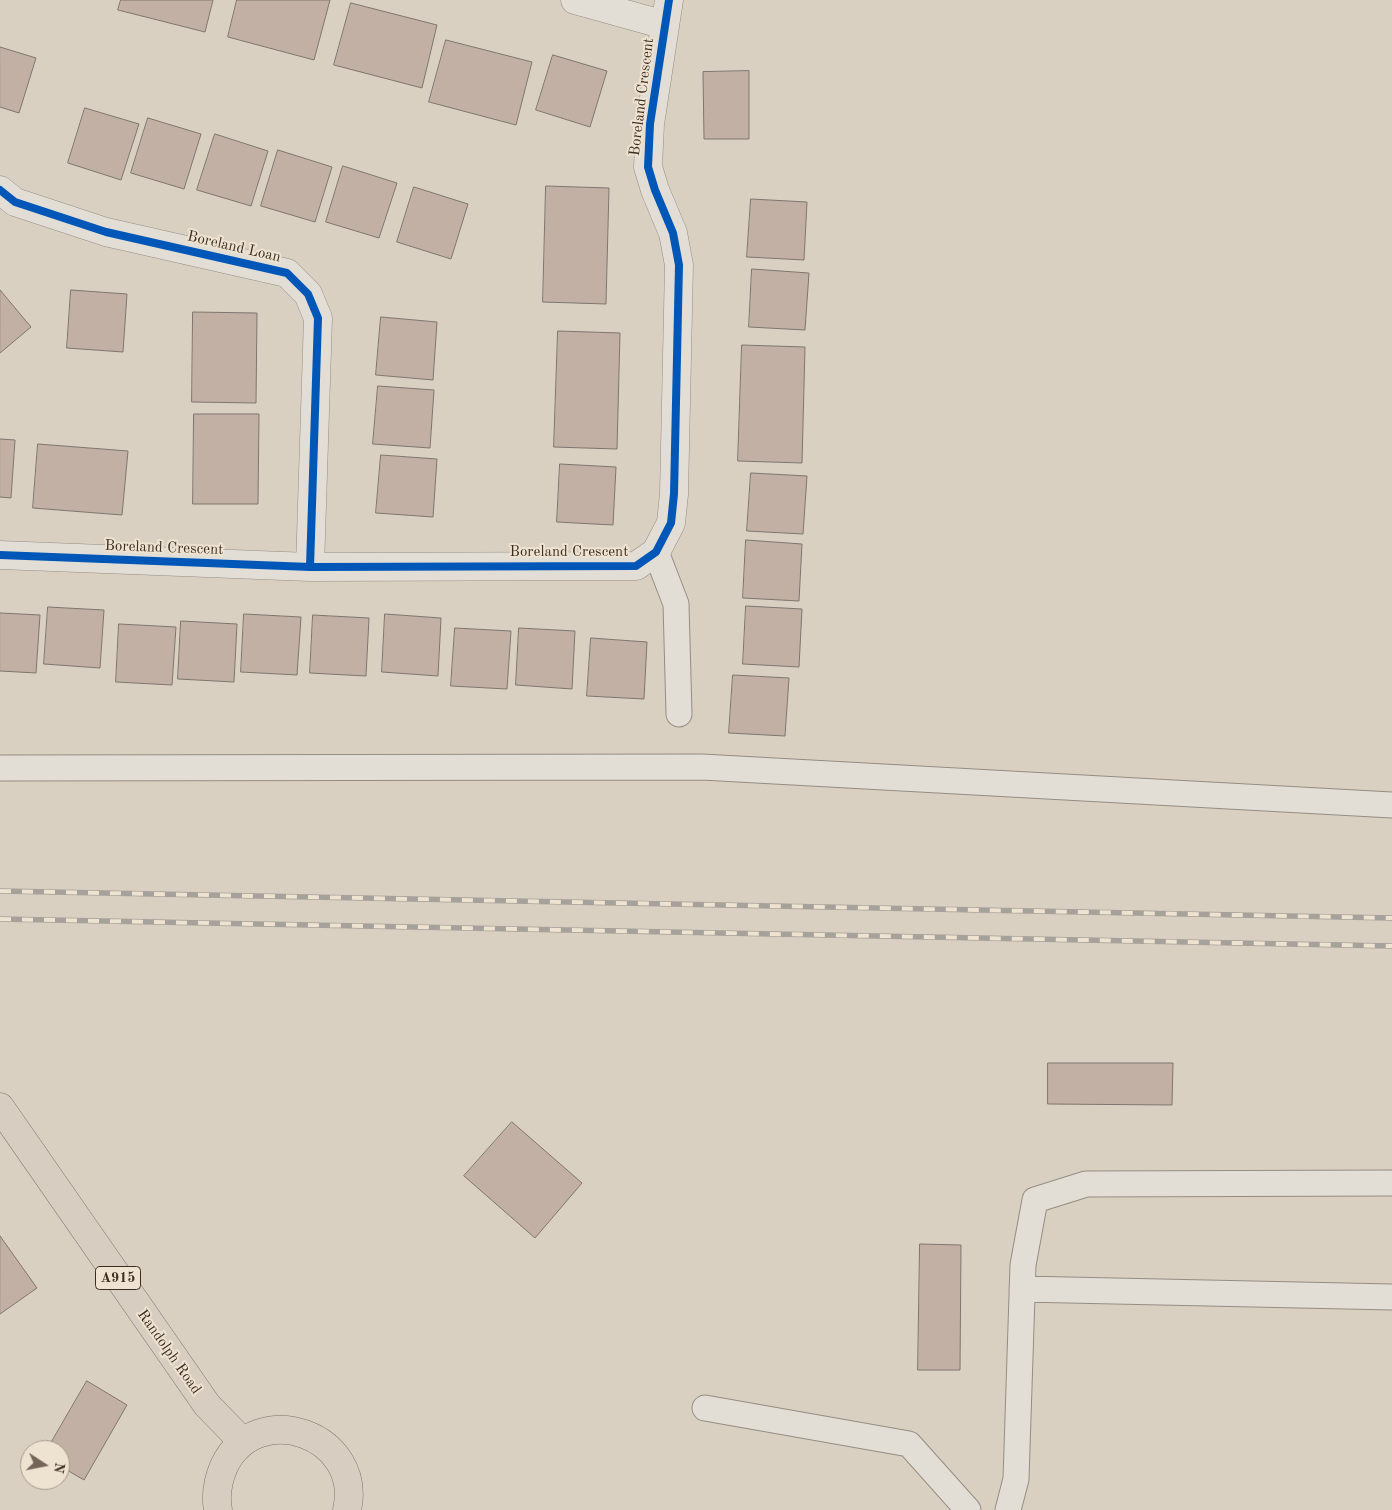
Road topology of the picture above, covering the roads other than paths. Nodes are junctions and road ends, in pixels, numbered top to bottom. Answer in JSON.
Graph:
{"nodes":[{"id":1,"x":576,"y":0,"type":"edge"},
{"id":2,"x":667,"y":12,"type":"edge"},
{"id":3,"x":0,"y":190,"type":"edge"},
{"id":4,"x":656,"y":552,"type":"junction"},
{"id":5,"x":0,"y":555,"type":"edge"},
{"id":6,"x":310,"y":567,"type":"junction"},
{"id":7,"x":679,"y":714,"type":"dead end"},
{"id":8,"x":0,"y":768,"type":"edge"},
{"id":9,"x":1392,"y":804,"type":"edge"},
{"id":10,"x":0,"y":1108,"type":"edge"},
{"id":11,"x":1392,"y":1183,"type":"edge"},
{"id":12,"x":1022,"y":1289,"type":"junction"},
{"id":13,"x":1392,"y":1297,"type":"edge"},
{"id":14,"x":705,"y":1408,"type":"dead end"},
{"id":15,"x":243,"y":1442,"type":"junction"},
{"id":16,"x":218,"y":1510,"type":"edge"},
{"id":17,"x":347,"y":1510,"type":"edge"},
{"id":18,"x":968,"y":1510,"type":"edge"},
{"id":19,"x":1008,"y":1510,"type":"edge"}],
"edges":[{"from":1,"to":2,"type":"street"},
{"from":2,"to":4,"type":"street","name":"Boreland Crescent"},
{"from":3,"to":6,"type":"street","name":"Boreland Loan"},
{"from":4,"to":6,"type":"street","name":"Boreland Crescent"},
{"from":4,"to":7,"type":"lane"},
{"from":5,"to":6,"type":"street","name":"Boreland Crescent"},
{"from":8,"to":9,"type":"lane"},
{"from":10,"to":15,"type":"main road","name":"Randolph Road","number":"A915"},
{"from":11,"to":12,"type":"lane"},
{"from":12,"to":13,"type":"lane"},
{"from":12,"to":19,"type":"lane"},
{"from":14,"to":18,"type":"lane"},
{"from":15,"to":16,"type":"main road"},
{"from":15,"to":17,"type":"main road"}]}
